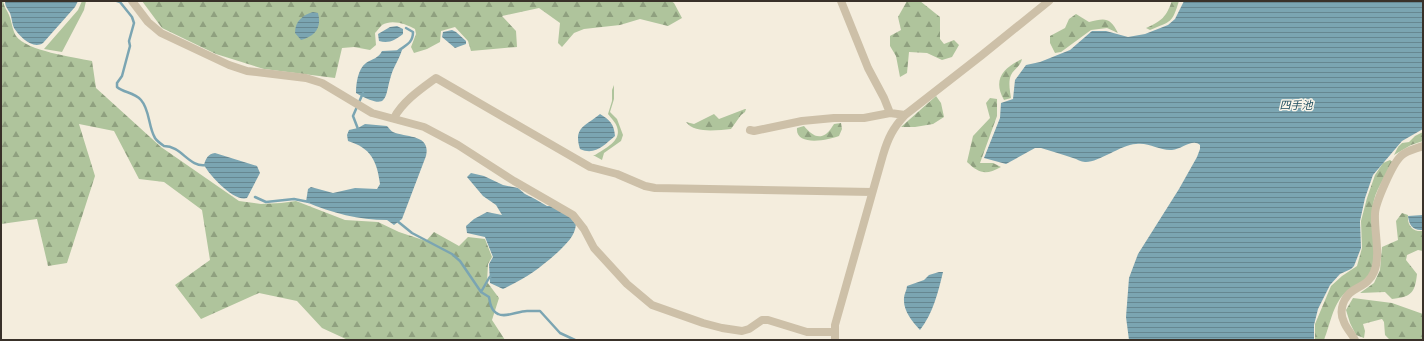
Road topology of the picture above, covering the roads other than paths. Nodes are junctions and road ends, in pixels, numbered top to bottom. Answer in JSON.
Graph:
{"nodes":[{"id":1,"x":132,"y":1,"type":"edge"},
{"id":2,"x":841,"y":1,"type":"edge"},
{"id":3,"x":1049,"y":1,"type":"edge"},
{"id":4,"x":890,"y":113,"type":"junction"},
{"id":5,"x":905,"y":115,"type":"junction"},
{"id":6,"x":394,"y":118,"type":"junction"},
{"id":7,"x":750,"y":130,"type":"dead end"},
{"id":8,"x":1423,"y":146,"type":"edge"},
{"id":9,"x":872,"y":192,"type":"junction"},
{"id":10,"x":835,"y":336,"type":"edge"},
{"id":11,"x":1356,"y":340,"type":"edge"}],
"edges":[{"from":1,"to":6,"type":"street"},
{"from":2,"to":4,"type":"street"},
{"from":3,"to":5,"type":"street"},
{"from":4,"to":5,"type":"street"},
{"from":4,"to":7,"type":"street"},
{"from":5,"to":9,"type":"street"},
{"from":6,"to":9,"type":"street"},
{"from":6,"to":10,"type":"street"},
{"from":8,"to":11,"type":"street"},
{"from":9,"to":10,"type":"street"}]}
